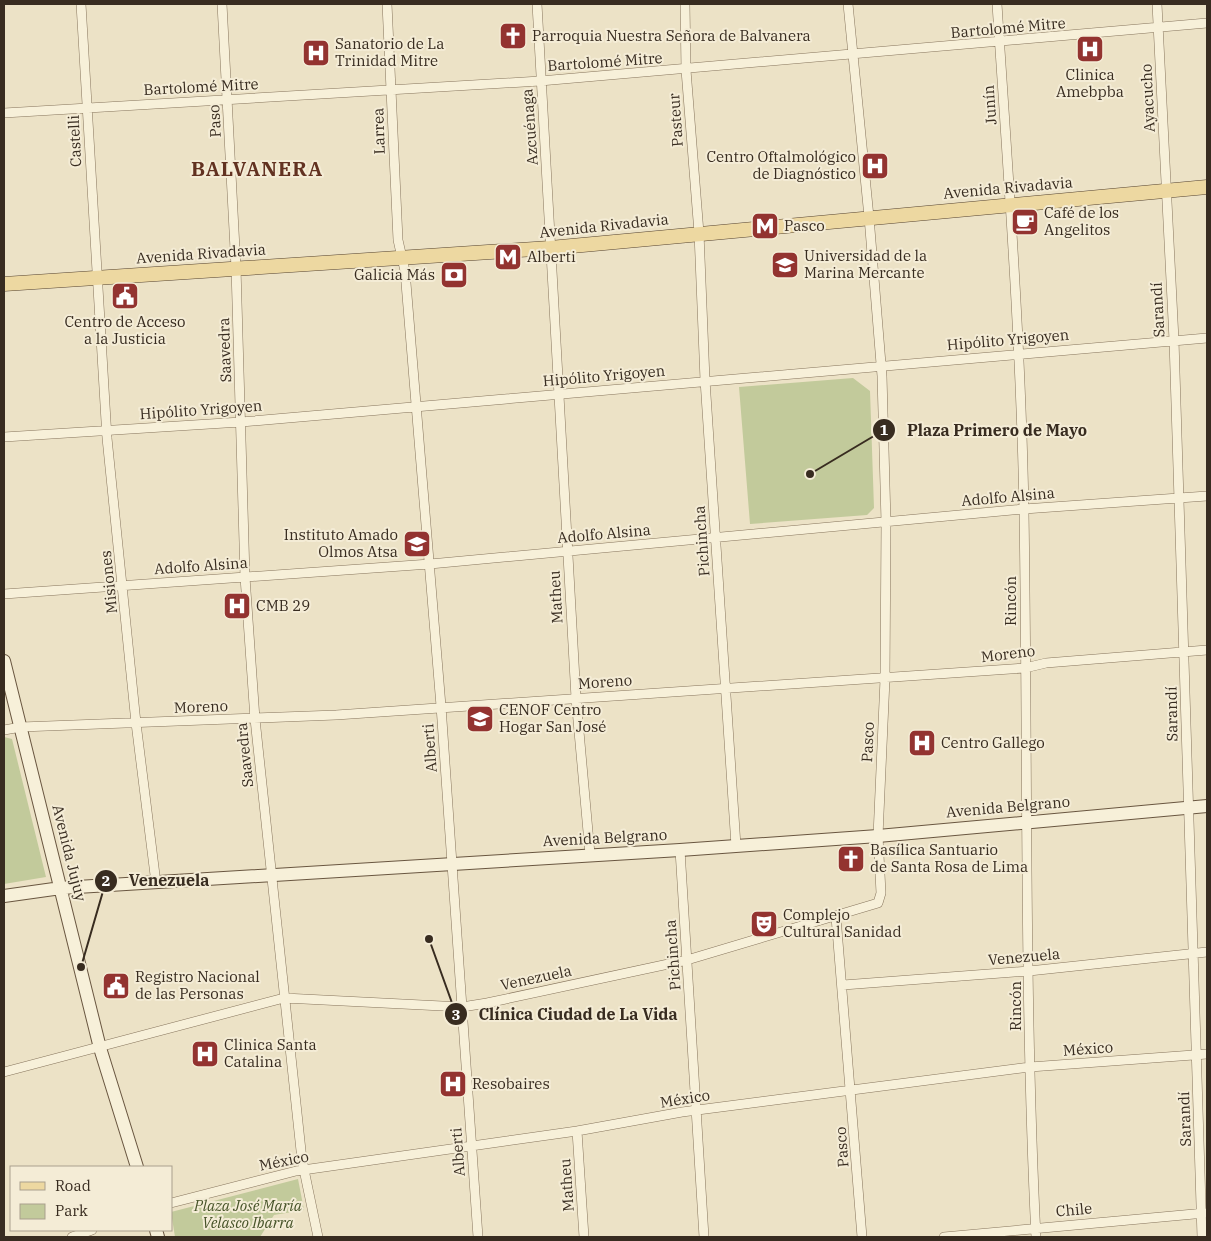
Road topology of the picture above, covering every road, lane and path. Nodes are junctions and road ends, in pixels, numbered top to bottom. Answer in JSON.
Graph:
{"nodes":[{"id":1,"x":81,"y":4,"type":"edge"},
{"id":2,"x":222,"y":4,"type":"edge"},
{"id":3,"x":387,"y":4,"type":"edge"},
{"id":4,"x":537,"y":4,"type":"edge"},
{"id":5,"x":685,"y":4,"type":"edge"},
{"id":6,"x":848,"y":4,"type":"edge"},
{"id":7,"x":997,"y":4,"type":"edge"},
{"id":8,"x":1157,"y":4,"type":"edge"},
{"id":9,"x":1207,"y":23,"type":"edge"},
{"id":10,"x":1158,"y":28,"type":"junction"},
{"id":11,"x":1000,"y":42,"type":"junction"},
{"id":12,"x":853,"y":56,"type":"junction"},
{"id":13,"x":686,"y":70,"type":"junction"},
{"id":14,"x":540,"y":81,"type":"junction"},
{"id":15,"x":392,"y":88,"type":"junction"},
{"id":16,"x":227,"y":99,"type":"junction"},
{"id":17,"x":87,"y":107,"type":"junction"},
{"id":18,"x":4,"y":113,"type":"edge"},
{"id":19,"x":1207,"y":187,"type":"edge"},
{"id":20,"x":1166,"y":190,"type":"junction"},
{"id":21,"x":1010,"y":204,"type":"junction"},
{"id":22,"x":869,"y":217,"type":"junction"},
{"id":23,"x":699,"y":233,"type":"junction"},
{"id":24,"x":550,"y":248,"type":"junction"},
{"id":25,"x":402,"y":257,"type":"junction"},
{"id":26,"x":236,"y":268,"type":"junction"},
{"id":27,"x":97,"y":278,"type":"junction"},
{"id":28,"x":4,"y":284,"type":"edge"},
{"id":29,"x":1207,"y":338,"type":"edge"},
{"id":30,"x":1174,"y":340,"type":"junction"},
{"id":31,"x":1017,"y":354,"type":"junction"},
{"id":32,"x":880,"y":365,"type":"junction"},
{"id":33,"x":705,"y":380,"type":"junction"},
{"id":34,"x":558,"y":394,"type":"junction"},
{"id":35,"x":417,"y":407,"type":"junction"},
{"id":36,"x":241,"y":422,"type":"junction"},
{"id":37,"x":106,"y":429,"type":"junction"},
{"id":38,"x":4,"y":437,"type":"edge"},
{"id":39,"x":1207,"y":496,"type":"edge"},
{"id":40,"x":1179,"y":498,"type":"junction"},
{"id":41,"x":1024,"y":509,"type":"junction"},
{"id":42,"x":886,"y":522,"type":"junction"},
{"id":43,"x":716,"y":537,"type":"junction"},
{"id":44,"x":567,"y":551,"type":"junction"},
{"id":45,"x":430,"y":564,"type":"junction"},
{"id":46,"x":244,"y":577,"type":"junction"},
{"id":47,"x":124,"y":585,"type":"junction"},
{"id":48,"x":4,"y":594,"type":"edge"},
{"id":49,"x":1207,"y":650,"type":"edge"},
{"id":50,"x":1184,"y":652,"type":"junction"},
{"id":51,"x":4,"y":661,"type":"edge"},
{"id":52,"x":1025,"y":668,"type":"junction"},
{"id":53,"x":885,"y":679,"type":"junction"},
{"id":54,"x":726,"y":688,"type":"junction"},
{"id":55,"x":576,"y":698,"type":"junction"},
{"id":56,"x":442,"y":706,"type":"junction"},
{"id":57,"x":256,"y":719,"type":"junction"},
{"id":58,"x":136,"y":723,"type":"junction"},
{"id":59,"x":21,"y":728,"type":"junction"},
{"id":60,"x":4,"y":730,"type":"edge"},
{"id":61,"x":1207,"y":806,"type":"edge"},
{"id":62,"x":1188,"y":808,"type":"junction"},
{"id":63,"x":1026,"y":822,"type":"junction"},
{"id":64,"x":878,"y":836,"type":"junction"},
{"id":65,"x":736,"y":846,"type":"junction"},
{"id":66,"x":680,"y":850,"type":"junction"},
{"id":67,"x":590,"y":854,"type":"junction"},
{"id":68,"x":452,"y":863,"type":"junction"},
{"id":69,"x":271,"y":876,"type":"junction"},
{"id":70,"x":156,"y":883,"type":"junction"},
{"id":71,"x":61,"y":888,"type":"junction"},
{"id":72,"x":4,"y":896,"type":"edge"},
{"id":73,"x":836,"y":917,"type":"junction"},
{"id":74,"x":1207,"y":952,"type":"edge"},
{"id":75,"x":1195,"y":954,"type":"junction"},
{"id":76,"x":687,"y":960,"type":"junction"},
{"id":77,"x":1029,"y":971,"type":"junction"},
{"id":78,"x":843,"y":985,"type":"junction"},
{"id":79,"x":284,"y":998,"type":"junction"},
{"id":80,"x":462,"y":1007,"type":"junction"},
{"id":81,"x":100,"y":1048,"type":"junction"},
{"id":82,"x":1207,"y":1054,"type":"edge"},
{"id":83,"x":1197,"y":1055,"type":"junction"},
{"id":84,"x":1030,"y":1067,"type":"junction"},
{"id":85,"x":4,"y":1072,"type":"edge"},
{"id":86,"x":852,"y":1090,"type":"junction"},
{"id":87,"x":696,"y":1110,"type":"junction"},
{"id":88,"x":577,"y":1131,"type":"junction"},
{"id":89,"x":471,"y":1146,"type":"junction"},
{"id":90,"x":137,"y":1166,"type":"edge"},
{"id":91,"x":305,"y":1170,"type":"junction"},
{"id":92,"x":172,"y":1203,"type":"edge"},
{"id":93,"x":1204,"y":1213,"type":"edge"},
{"id":94,"x":1036,"y":1227,"type":"junction"},
{"id":95,"x":89,"y":1231,"type":"edge"},
{"id":96,"x":72,"y":1237,"type":"edge"},
{"id":97,"x":318,"y":1237,"type":"edge"},
{"id":98,"x":478,"y":1237,"type":"edge"},
{"id":99,"x":584,"y":1237,"type":"edge"},
{"id":100,"x":704,"y":1237,"type":"edge"},
{"id":101,"x":862,"y":1237,"type":"edge"},
{"id":102,"x":944,"y":1237,"type":"edge"},
{"id":103,"x":1036,"y":1237,"type":"edge"},
{"id":104,"x":1202,"y":1237,"type":"edge"}],
"edges":[{"from":1,"to":17,"type":"street","name":"Castelli"},
{"from":2,"to":16,"type":"street","name":"Paso"},
{"from":3,"to":15,"type":"street","name":"Larrea"},
{"from":4,"to":14,"type":"street","name":"Azcuénaga"},
{"from":5,"to":13,"type":"street","name":"Pasteur"},
{"from":6,"to":12,"type":"street","name":"Pasco"},
{"from":7,"to":11,"type":"street","name":"Junín"},
{"from":8,"to":10,"type":"street","name":"Ayacucho"},
{"from":9,"to":10,"type":"street","name":"Bartolomé Mitre"},
{"from":10,"to":11,"type":"street","name":"Bartolomé Mitre"},
{"from":10,"to":20,"type":"street","name":"Ayacucho"},
{"from":11,"to":12,"type":"street","name":"Bartolomé Mitre"},
{"from":11,"to":21,"type":"street","name":"Junín"},
{"from":12,"to":13,"type":"street","name":"Bartolomé Mitre"},
{"from":12,"to":22,"type":"street","name":"Pasco"},
{"from":13,"to":14,"type":"street","name":"Bartolomé Mitre"},
{"from":13,"to":23,"type":"street","name":"Pasteur"},
{"from":14,"to":15,"type":"street","name":"Bartolomé Mitre"},
{"from":14,"to":24,"type":"street","name":"Azcuénaga"},
{"from":15,"to":16,"type":"street","name":"Bartolomé Mitre"},
{"from":15,"to":25,"type":"street","name":"Larrea"},
{"from":16,"to":17,"type":"street","name":"Bartolomé Mitre"},
{"from":16,"to":26,"type":"street","name":"Paso"},
{"from":17,"to":18,"type":"street","name":"Bartolomé Mitre"},
{"from":17,"to":27,"type":"street","name":"Castelli"},
{"from":19,"to":20,"type":"main road","name":"Avenida Rivadavia"},
{"from":20,"to":21,"type":"main road","name":"Avenida Rivadavia"},
{"from":20,"to":30,"type":"street","name":"Sarandí"},
{"from":21,"to":22,"type":"main road","name":"Avenida Rivadavia"},
{"from":21,"to":31,"type":"street","name":"Rincón"},
{"from":22,"to":23,"type":"main road","name":"Avenida Rivadavia"},
{"from":22,"to":32,"type":"street","name":"Pasco"},
{"from":23,"to":24,"type":"main road","name":"Avenida Rivadavia"},
{"from":23,"to":33,"type":"street","name":"Pichincha"},
{"from":24,"to":25,"type":"main road","name":"Avenida Rivadavia"},
{"from":24,"to":34,"type":"street","name":"Matheu"},
{"from":25,"to":26,"type":"main road","name":"Avenida Rivadavia"},
{"from":25,"to":35,"type":"street","name":"Alberti"},
{"from":26,"to":27,"type":"main road","name":"Avenida Rivadavia"},
{"from":26,"to":36,"type":"street","name":"Saavedra"},
{"from":27,"to":28,"type":"main road","name":"Avenida Rivadavia"},
{"from":27,"to":37,"type":"street","name":"Misiones"},
{"from":29,"to":30,"type":"street","name":"Hipólito Yrigoyen"},
{"from":30,"to":31,"type":"street","name":"Hipólito Yrigoyen"},
{"from":30,"to":40,"type":"street","name":"Sarandí"},
{"from":31,"to":32,"type":"street","name":"Hipólito Yrigoyen"},
{"from":31,"to":41,"type":"street","name":"Rincón"},
{"from":32,"to":33,"type":"street","name":"Hipólito Yrigoyen"},
{"from":32,"to":42,"type":"street","name":"Pasco"},
{"from":33,"to":34,"type":"street","name":"Hipólito Yrigoyen"},
{"from":33,"to":43,"type":"street","name":"Pichincha"},
{"from":34,"to":35,"type":"street","name":"Hipólito Yrigoyen"},
{"from":34,"to":44,"type":"street","name":"Matheu"},
{"from":35,"to":36,"type":"street","name":"Hipólito Yrigoyen"},
{"from":35,"to":45,"type":"street","name":"Alberti"},
{"from":36,"to":37,"type":"street","name":"Hipólito Yrigoyen"},
{"from":36,"to":46,"type":"street","name":"Saavedra"},
{"from":37,"to":38,"type":"street","name":"Hipólito Yrigoyen"},
{"from":37,"to":47,"type":"street","name":"Misiones"},
{"from":39,"to":40,"type":"street","name":"Adolfo Alsina"},
{"from":40,"to":41,"type":"street","name":"Adolfo Alsina"},
{"from":40,"to":50,"type":"street","name":"Sarandí"},
{"from":41,"to":42,"type":"street","name":"Adolfo Alsina"},
{"from":41,"to":52,"type":"street","name":"Rincón"},
{"from":42,"to":43,"type":"street","name":"Adolfo Alsina"},
{"from":42,"to":53,"type":"street","name":"Pasco"},
{"from":43,"to":44,"type":"street","name":"Adolfo Alsina"},
{"from":43,"to":54,"type":"street","name":"Pichincha"},
{"from":44,"to":45,"type":"street","name":"Adolfo Alsina"},
{"from":44,"to":55,"type":"street","name":"Matheu"},
{"from":45,"to":46,"type":"street","name":"Adolfo Alsina"},
{"from":45,"to":56,"type":"street","name":"Alberti"},
{"from":46,"to":47,"type":"street","name":"Adolfo Alsina"},
{"from":46,"to":57,"type":"street","name":"Saavedra"},
{"from":47,"to":48,"type":"street","name":"Adolfo Alsina"},
{"from":47,"to":58,"type":"street","name":"Misiones"},
{"from":49,"to":50,"type":"street","name":"Moreno"},
{"from":50,"to":52,"type":"street","name":"Moreno"},
{"from":50,"to":62,"type":"street","name":"Sarandí"},
{"from":51,"to":59,"type":"main road","name":"Avenida Jujuy"},
{"from":52,"to":53,"type":"street","name":"Moreno"},
{"from":52,"to":63,"type":"street","name":"Rincón"},
{"from":53,"to":54,"type":"street","name":"Moreno"},
{"from":53,"to":64,"type":"street","name":"Pasco"},
{"from":54,"to":55,"type":"street","name":"Moreno"},
{"from":54,"to":65,"type":"street","name":"Pichincha"},
{"from":55,"to":56,"type":"street","name":"Moreno"},
{"from":55,"to":67,"type":"street","name":"Matheu"},
{"from":56,"to":57,"type":"street","name":"Moreno"},
{"from":56,"to":68,"type":"street","name":"Alberti"},
{"from":57,"to":58,"type":"street","name":"Moreno"},
{"from":57,"to":69,"type":"street","name":"Saavedra"},
{"from":58,"to":59,"type":"street","name":"Moreno"},
{"from":58,"to":70,"type":"street","name":"Misiones"},
{"from":59,"to":60,"type":"street","name":"Moreno"},
{"from":59,"to":71,"type":"main road","name":"Avenida Jujuy"},
{"from":61,"to":62,"type":"main road","name":"Avenida Belgrano"},
{"from":62,"to":63,"type":"main road","name":"Avenida Belgrano"},
{"from":62,"to":75,"type":"street","name":"Sarandí"},
{"from":63,"to":64,"type":"main road","name":"Avenida Belgrano"},
{"from":63,"to":77,"type":"street","name":"Rincón"},
{"from":64,"to":65,"type":"main road","name":"Avenida Belgrano"},
{"from":64,"to":73,"type":"street","name":"Pasco"},
{"from":65,"to":66,"type":"main road","name":"Avenida Belgrano"},
{"from":66,"to":67,"type":"main road","name":"Avenida Belgrano"},
{"from":66,"to":76,"type":"street","name":"Pichincha"},
{"from":67,"to":68,"type":"main road","name":"Avenida Belgrano"},
{"from":68,"to":69,"type":"main road","name":"Avenida Belgrano"},
{"from":68,"to":80,"type":"street","name":"Alberti"},
{"from":69,"to":70,"type":"main road","name":"Avenida Belgrano"},
{"from":69,"to":79,"type":"street","name":"Saavedra"},
{"from":70,"to":71,"type":"main road","name":"Avenida Belgrano"},
{"from":71,"to":72,"type":"main road","name":"Avenida Belgrano"},
{"from":71,"to":81,"type":"main road","name":"Avenida Jujuy"},
{"from":73,"to":76,"type":"street","name":"Venezuela"},
{"from":73,"to":78,"type":"street","name":"Pasco"},
{"from":74,"to":75,"type":"street","name":"Venezuela"},
{"from":75,"to":77,"type":"street","name":"Venezuela"},
{"from":75,"to":83,"type":"street","name":"Sarandí"},
{"from":76,"to":80,"type":"street","name":"Venezuela"},
{"from":76,"to":87,"type":"street","name":"Pichincha"},
{"from":77,"to":78,"type":"street","name":"Venezuela"},
{"from":77,"to":84,"type":"street","name":"Rincón"},
{"from":78,"to":86,"type":"street","name":"Pasco"},
{"from":79,"to":80,"type":"street","name":"Venezuela"},
{"from":79,"to":81,"type":"street","name":"Venezuela"},
{"from":79,"to":91,"type":"street","name":"Saavedra"},
{"from":80,"to":89,"type":"street","name":"Alberti"},
{"from":81,"to":85,"type":"street","name":"Venezuela"},
{"from":81,"to":90,"type":"main road","name":"Avenida Jujuy"},
{"from":82,"to":83,"type":"street","name":"México"},
{"from":83,"to":84,"type":"street","name":"México"},
{"from":83,"to":93,"type":"street","name":"Sarandí"},
{"from":84,"to":86,"type":"street","name":"México"},
{"from":84,"to":94,"type":"street","name":"Rincón"},
{"from":86,"to":87,"type":"street","name":"México"},
{"from":86,"to":101,"type":"street","name":"Pasco"},
{"from":87,"to":88,"type":"street","name":"México"},
{"from":87,"to":100,"type":"street","name":"Pichincha"},
{"from":88,"to":89,"type":"street","name":"México"},
{"from":88,"to":99,"type":"street","name":"Matheu"},
{"from":89,"to":91,"type":"street","name":"México"},
{"from":89,"to":98,"type":"street","name":"Alberti"},
{"from":91,"to":92,"type":"street","name":"México"},
{"from":91,"to":97,"type":"street","name":"Saavedra"},
{"from":93,"to":94,"type":"street","name":"Chile"},
{"from":93,"to":104,"type":"street","name":"Sarandí"},
{"from":94,"to":102,"type":"street","name":"Chile"},
{"from":94,"to":103,"type":"street","name":"Rincón"},
{"from":95,"to":96,"type":"street"}]}
